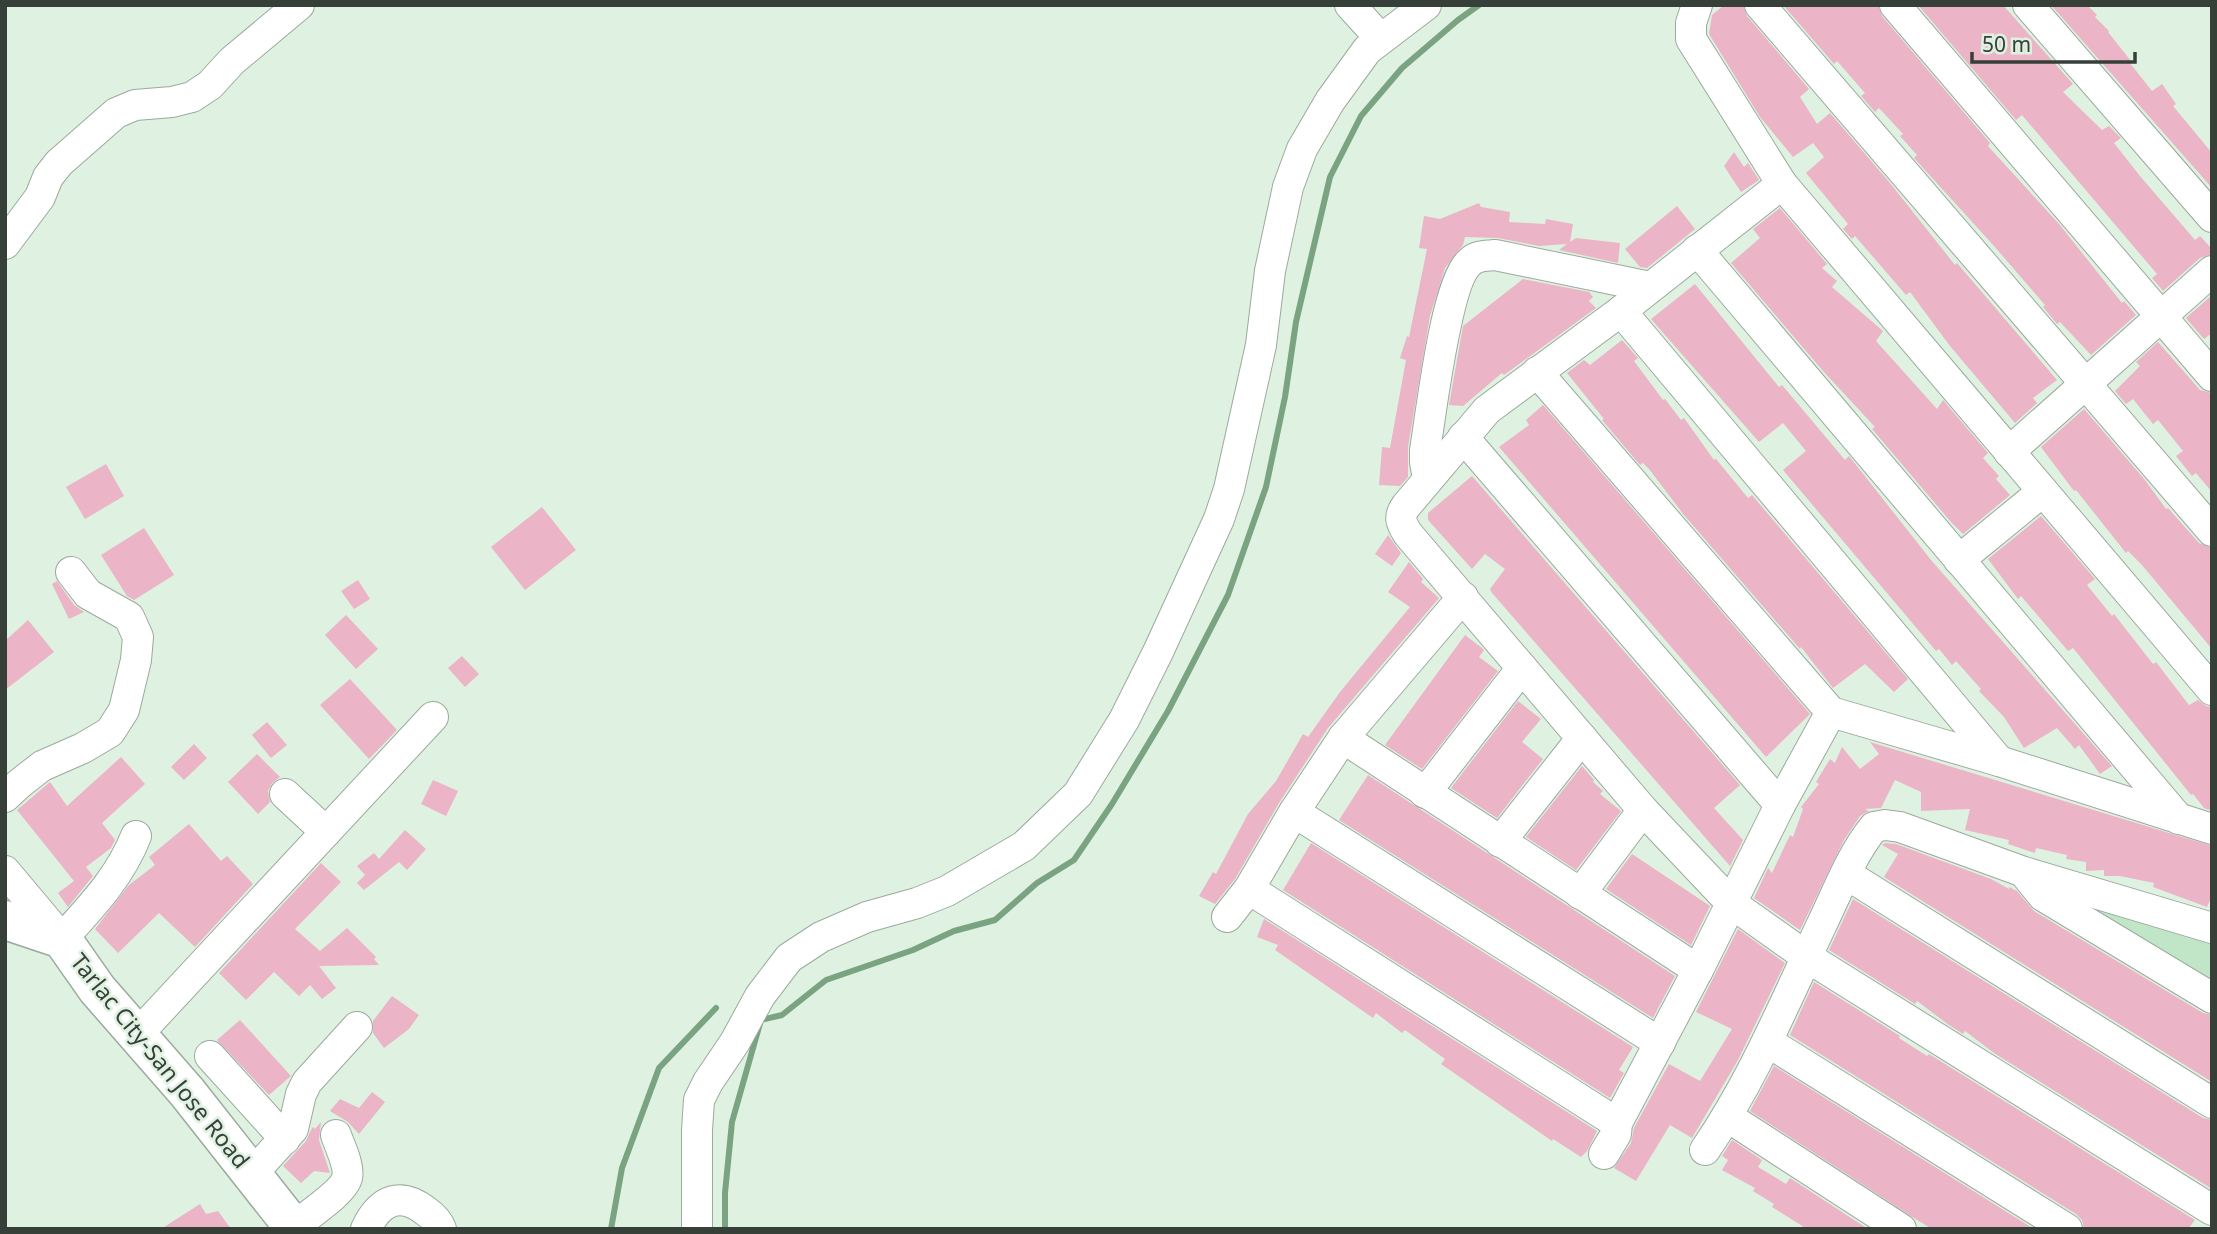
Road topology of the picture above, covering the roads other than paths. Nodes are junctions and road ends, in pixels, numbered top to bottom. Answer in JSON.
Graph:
{"nodes":[{"id":1,"x":299,"y":5,"type":"edge"},
{"id":2,"x":1350,"y":5,"type":"edge"},
{"id":3,"x":1426,"y":5,"type":"edge"},
{"id":4,"x":1697,"y":5,"type":"edge"},
{"id":5,"x":1760,"y":5,"type":"edge"},
{"id":6,"x":1895,"y":5,"type":"edge"},
{"id":7,"x":2028,"y":5,"type":"edge"},
{"id":8,"x":1381,"y":39,"type":"junction"},
{"id":9,"x":1782,"y":184,"type":"junction"},
{"id":10,"x":2212,"y":217,"type":"edge"},
{"id":11,"x":5,"y":244,"type":"edge"},
{"id":12,"x":1697,"y":250,"type":"junction"},
{"id":13,"x":2212,"y":271,"type":"edge"},
{"id":14,"x":1650,"y":287,"type":"junction"},
{"id":15,"x":1620,"y":311,"type":"junction"},
{"id":16,"x":2160,"y":317,"type":"junction"},
{"id":17,"x":1537,"y":372,"type":"junction"},
{"id":18,"x":2212,"y":376,"type":"edge"},
{"id":19,"x":2085,"y":384,"type":"junction"},
{"id":20,"x":1463,"y":437,"type":"junction"},
{"id":21,"x":2009,"y":452,"type":"junction"},
{"id":22,"x":1428,"y":479,"type":"junction"},
{"id":23,"x":2042,"y":492,"type":"junction"},
{"id":24,"x":2212,"y":531,"type":"edge"},
{"id":25,"x":1959,"y":559,"type":"junction"},
{"id":26,"x":71,"y":572,"type":"dead end"},
{"id":27,"x":1463,"y":597,"type":"junction"},
{"id":28,"x":1522,"y":668,"type":"junction"},
{"id":29,"x":2212,"y":690,"type":"edge"},
{"id":30,"x":1831,"y":712,"type":"junction"},
{"id":31,"x":433,"y":717,"type":"dead end"},
{"id":32,"x":1343,"y":738,"type":"junction"},
{"id":33,"x":1582,"y":738,"type":"junction"},
{"id":34,"x":1999,"y":761,"type":"junction"},
{"id":35,"x":1425,"y":793,"type":"junction"},
{"id":36,"x":285,"y":794,"type":"dead end"},
{"id":37,"x":5,"y":797,"type":"edge"},
{"id":38,"x":1780,"y":805,"type":"junction"},
{"id":39,"x":1643,"y":810,"type":"junction"},
{"id":40,"x":1294,"y":812,"type":"junction"},
{"id":41,"x":2179,"y":819,"type":"junction"},
{"id":42,"x":2212,"y":829,"type":"edge"},
{"id":43,"x":326,"y":832,"type":"junction"},
{"id":44,"x":136,"y":836,"type":"dead end"},
{"id":45,"x":1500,"y":842,"type":"junction"},
{"id":46,"x":5,"y":871,"type":"edge"},
{"id":47,"x":2024,"y":872,"type":"junction"},
{"id":48,"x":1846,"y":874,"type":"junction"},
{"id":49,"x":1249,"y":889,"type":"junction"},
{"id":50,"x":1580,"y":894,"type":"junction"},
{"id":51,"x":1731,"y":903,"type":"junction"},
{"id":52,"x":1227,"y":917,"type":"dead end"},
{"id":53,"x":5,"y":920,"type":"edge"},
{"id":54,"x":2212,"y":928,"type":"edge"},
{"id":55,"x":62,"y":939,"type":"junction"},
{"id":56,"x":1807,"y":957,"type":"junction"},
{"id":57,"x":1698,"y":970,"type":"junction"},
{"id":58,"x":2212,"y":998,"type":"edge"},
{"id":59,"x":357,"y":1027,"type":"dead end"},
{"id":60,"x":136,"y":1036,"type":"junction"},
{"id":61,"x":1768,"y":1042,"type":"junction"},
{"id":62,"x":1660,"y":1043,"type":"junction"},
{"id":63,"x":210,"y":1056,"type":"dead end"},
{"id":64,"x":2212,"y":1102,"type":"edge"},
{"id":65,"x":1728,"y":1117,"type":"junction"},
{"id":66,"x":1617,"y":1123,"type":"junction"},
{"id":67,"x":336,"y":1135,"type":"dead end"},
{"id":68,"x":285,"y":1139,"type":"junction"},
{"id":69,"x":1705,"y":1150,"type":"dead end"},
{"id":70,"x":1604,"y":1154,"type":"dead end"},
{"id":71,"x":252,"y":1174,"type":"junction"},
{"id":72,"x":2212,"y":1210,"type":"edge"},
{"id":73,"x":295,"y":1228,"type":"edge"},
{"id":74,"x":366,"y":1229,"type":"edge"},
{"id":75,"x":442,"y":1229,"type":"edge"},
{"id":76,"x":697,"y":1229,"type":"edge"},
{"id":77,"x":1901,"y":1229,"type":"edge"},
{"id":78,"x":2067,"y":1229,"type":"edge"}],
"edges":[{"from":1,"to":11,"type":"street"},
{"from":2,"to":8,"type":"street"},
{"from":3,"to":8,"type":"street"},
{"from":4,"to":9,"type":"street"},
{"from":5,"to":19,"type":"street"},
{"from":6,"to":16,"type":"street"},
{"from":7,"to":10,"type":"street"},
{"from":8,"to":76,"type":"street"},
{"from":9,"to":12,"type":"street"},
{"from":9,"to":21,"type":"street"},
{"from":12,"to":14,"type":"street"},
{"from":12,"to":25,"type":"street"},
{"from":13,"to":16,"type":"street"},
{"from":14,"to":15,"type":"street"},
{"from":14,"to":22,"type":"street"},
{"from":15,"to":17,"type":"street"},
{"from":15,"to":34,"type":"street"},
{"from":16,"to":18,"type":"street"},
{"from":16,"to":19,"type":"street"},
{"from":17,"to":20,"type":"street"},
{"from":17,"to":30,"type":"street"},
{"from":19,"to":21,"type":"street"},
{"from":19,"to":24,"type":"street"},
{"from":20,"to":22,"type":"street"},
{"from":20,"to":38,"type":"street"},
{"from":21,"to":23,"type":"street"},
{"from":22,"to":27,"type":"street"},
{"from":23,"to":25,"type":"street"},
{"from":23,"to":29,"type":"street"},
{"from":25,"to":41,"type":"street"},
{"from":26,"to":37,"type":"street"},
{"from":27,"to":28,"type":"street"},
{"from":27,"to":32,"type":"street"},
{"from":28,"to":33,"type":"street"},
{"from":28,"to":35,"type":"street"},
{"from":30,"to":34,"type":"street"},
{"from":30,"to":38,"type":"street"},
{"from":31,"to":43,"type":"street"},
{"from":32,"to":35,"type":"street"},
{"from":32,"to":40,"type":"street"},
{"from":33,"to":39,"type":"street"},
{"from":33,"to":45,"type":"street"},
{"from":34,"to":41,"type":"street"},
{"from":35,"to":45,"type":"street"},
{"from":36,"to":43,"type":"street"},
{"from":38,"to":51,"type":"street"},
{"from":39,"to":50,"type":"street"},
{"from":39,"to":51,"type":"street"},
{"from":40,"to":49,"type":"street"},
{"from":40,"to":62,"type":"street"},
{"from":41,"to":42,"type":"street"},
{"from":43,"to":60,"type":"street"},
{"from":44,"to":55,"type":"street"},
{"from":45,"to":50,"type":"street"},
{"from":46,"to":55,"type":"street"},
{"from":47,"to":48,"type":"street"},
{"from":47,"to":54,"type":"street"},
{"from":47,"to":58,"type":"street"},
{"from":48,"to":56,"type":"street"},
{"from":48,"to":64,"type":"street"},
{"from":49,"to":52,"type":"street"},
{"from":49,"to":66,"type":"street"},
{"from":50,"to":57,"type":"street"},
{"from":51,"to":56,"type":"street"},
{"from":51,"to":57,"type":"street"},
{"from":53,"to":55,"type":"main road","name":"Tarlac City-San Jose Road"},
{"from":55,"to":60,"type":"main road","name":"Tarlac City-San Jose Road"},
{"from":56,"to":61,"type":"street"},
{"from":56,"to":72,"type":"street"},
{"from":57,"to":62,"type":"street"},
{"from":59,"to":68,"type":"street"},
{"from":60,"to":71,"type":"main road","name":"Tarlac City-San Jose Road"},
{"from":61,"to":65,"type":"street"},
{"from":61,"to":78,"type":"street"},
{"from":62,"to":66,"type":"street"},
{"from":63,"to":68,"type":"street"},
{"from":65,"to":69,"type":"street"},
{"from":65,"to":77,"type":"street"},
{"from":66,"to":70,"type":"street"},
{"from":67,"to":73,"type":"street"},
{"from":68,"to":71,"type":"street"},
{"from":71,"to":73,"type":"main road","name":"Tarlac City-San Jose Road"},
{"from":74,"to":75,"type":"street"}]}
